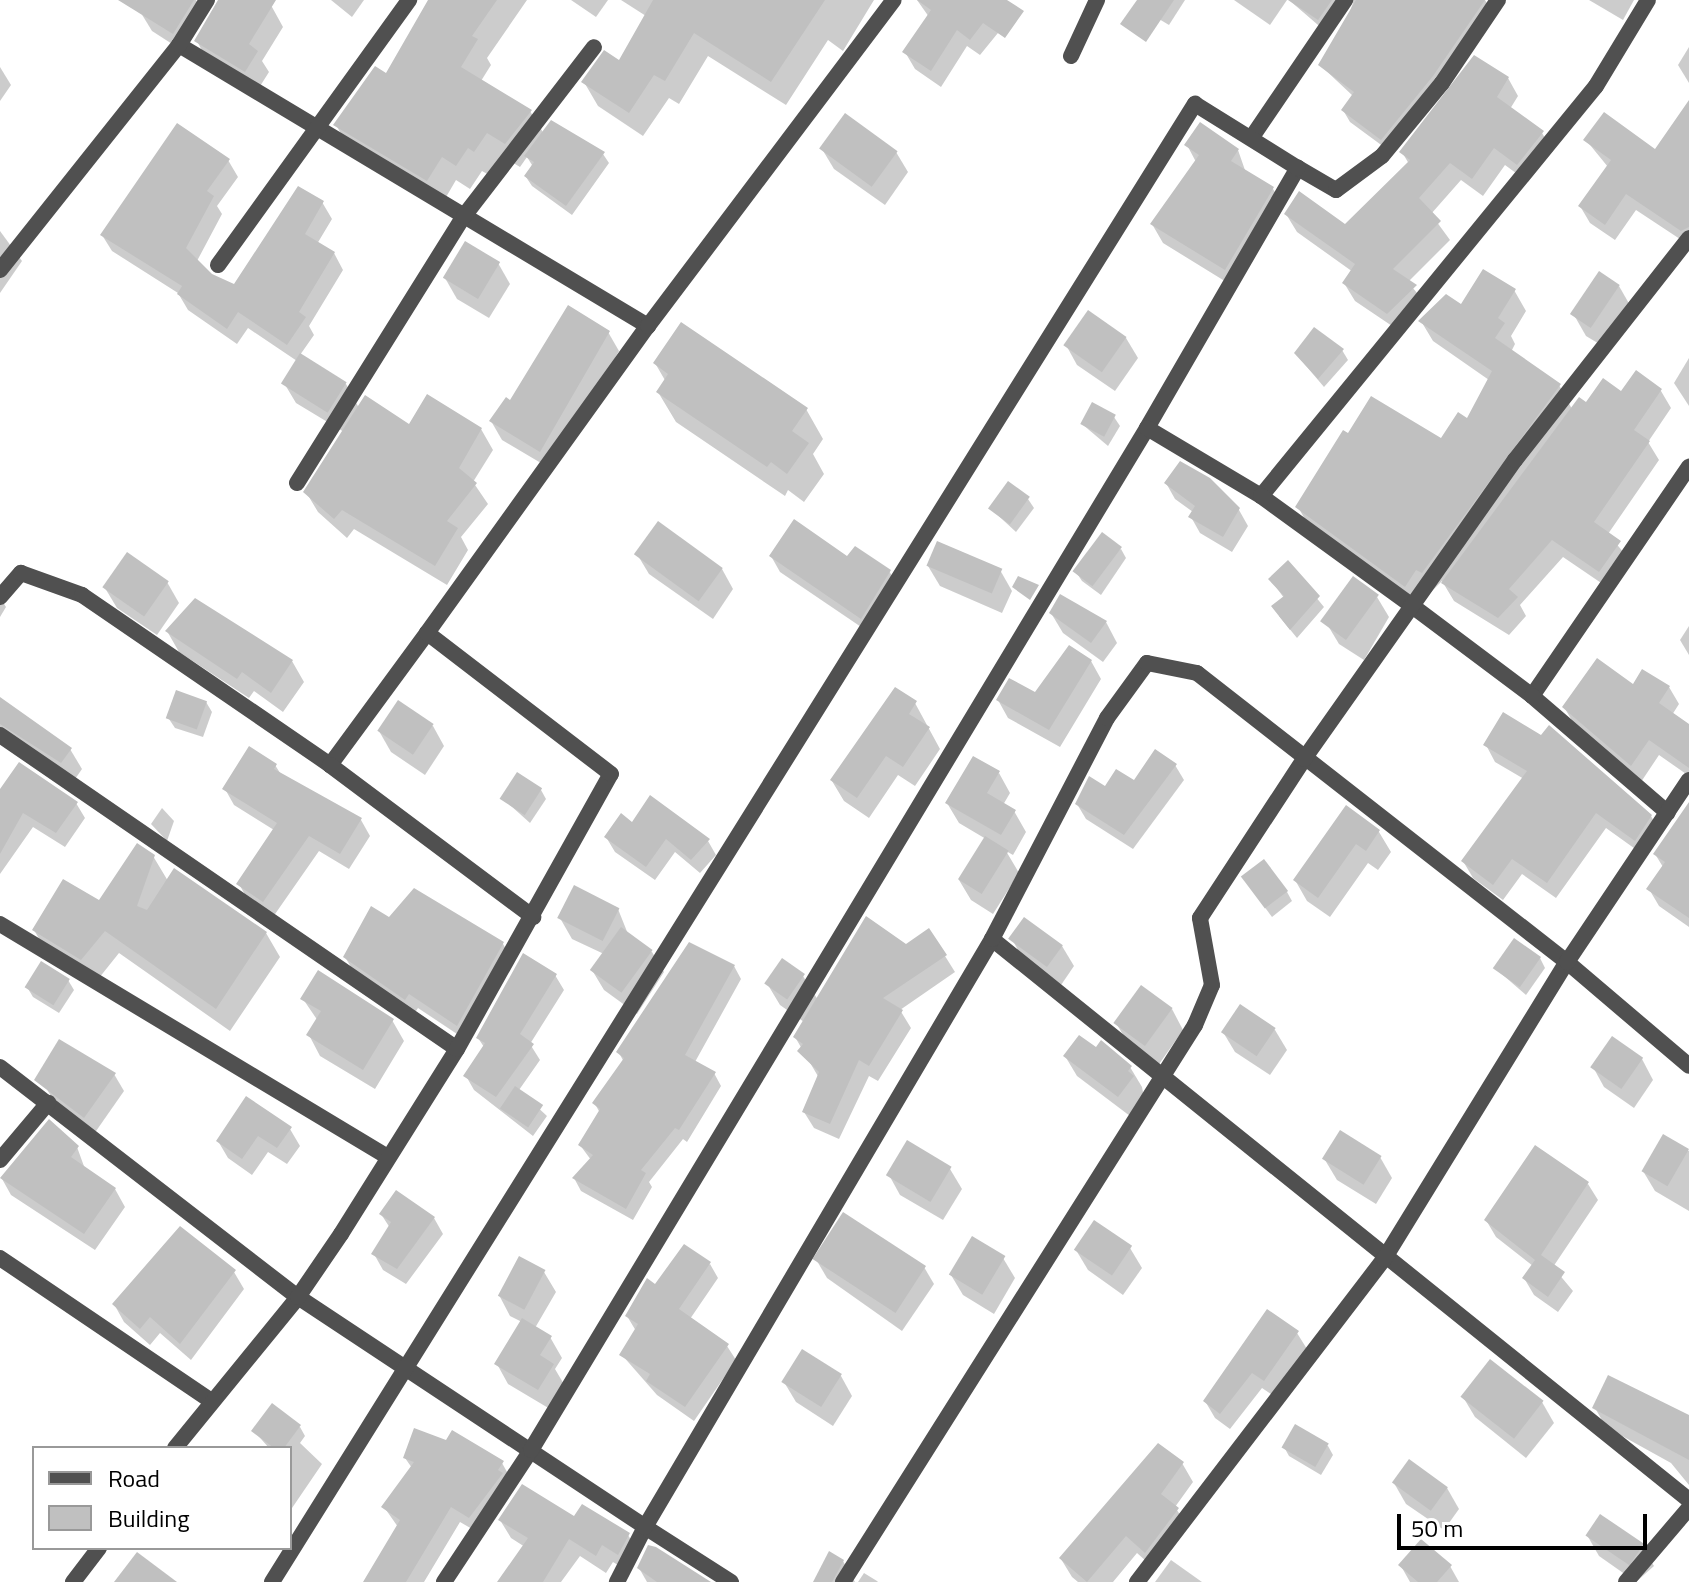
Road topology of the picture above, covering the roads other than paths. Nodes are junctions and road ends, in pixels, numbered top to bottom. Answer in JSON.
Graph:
{"nodes":[{"id":1,"x":207,"y":0,"type":"edge"},
{"id":2,"x":409,"y":0,"type":"edge"},
{"id":3,"x":894,"y":0,"type":"edge"},
{"id":4,"x":1097,"y":0,"type":"edge"},
{"id":5,"x":1345,"y":0,"type":"edge"},
{"id":6,"x":1498,"y":0,"type":"edge"},
{"id":7,"x":1648,"y":0,"type":"edge"},
{"id":8,"x":179,"y":45,"type":"junction"},
{"id":9,"x":594,"y":47,"type":"dead end"},
{"id":10,"x":1071,"y":56,"type":"dead end"},
{"id":11,"x":317,"y":128,"type":"junction"},
{"id":12,"x":1252,"y":137,"type":"junction"},
{"id":13,"x":1298,"y":168,"type":"junction"},
{"id":14,"x":464,"y":216,"type":"junction"},
{"id":15,"x":1689,"y":238,"type":"edge"},
{"id":16,"x":218,"y":265,"type":"dead end"},
{"id":17,"x":0,"y":270,"type":"edge"},
{"id":18,"x":648,"y":326,"type":"junction"},
{"id":19,"x":1147,"y":428,"type":"junction"},
{"id":20,"x":1689,"y":467,"type":"edge"},
{"id":21,"x":297,"y":483,"type":"dead end"},
{"id":22,"x":1261,"y":496,"type":"junction"},
{"id":23,"x":0,"y":597,"type":"edge"},
{"id":24,"x":1411,"y":605,"type":"junction"},
{"id":25,"x":427,"y":633,"type":"junction"},
{"id":26,"x":1532,"y":696,"type":"junction"},
{"id":27,"x":0,"y":735,"type":"edge"},
{"id":28,"x":1304,"y":759,"type":"junction"},
{"id":29,"x":330,"y":765,"type":"junction"},
{"id":30,"x":1689,"y":780,"type":"edge"},
{"id":31,"x":1668,"y":813,"type":"junction"},
{"id":32,"x":533,"y":917,"type":"junction"},
{"id":33,"x":0,"y":924,"type":"edge"},
{"id":34,"x":992,"y":939,"type":"junction"},
{"id":35,"x":1567,"y":962,"type":"junction"},
{"id":36,"x":457,"y":1049,"type":"junction"},
{"id":37,"x":1689,"y":1066,"type":"edge"},
{"id":38,"x":0,"y":1067,"type":"edge"},
{"id":39,"x":1162,"y":1077,"type":"junction"},
{"id":40,"x":48,"y":1103,"type":"junction"},
{"id":41,"x":386,"y":1156,"type":"junction"},
{"id":42,"x":0,"y":1160,"type":"edge"},
{"id":43,"x":0,"y":1258,"type":"edge"},
{"id":44,"x":1384,"y":1259,"type":"junction"},
{"id":45,"x":298,"y":1297,"type":"junction"},
{"id":46,"x":405,"y":1368,"type":"junction"},
{"id":47,"x":211,"y":1401,"type":"junction"},
{"id":48,"x":177,"y":1446,"type":"edge"},
{"id":49,"x":531,"y":1450,"type":"junction"},
{"id":50,"x":1689,"y":1500,"type":"edge"},
{"id":51,"x":1689,"y":1508,"type":"edge"},
{"id":52,"x":645,"y":1527,"type":"junction"},
{"id":53,"x":97,"y":1550,"type":"edge"},
{"id":54,"x":292,"y":1550,"type":"edge"},
{"id":55,"x":292,"y":1550,"type":"edge"},
{"id":56,"x":73,"y":1582,"type":"edge"},
{"id":57,"x":272,"y":1582,"type":"edge"},
{"id":58,"x":444,"y":1582,"type":"edge"},
{"id":59,"x":617,"y":1582,"type":"edge"},
{"id":60,"x":731,"y":1582,"type":"edge"},
{"id":61,"x":843,"y":1582,"type":"edge"},
{"id":62,"x":1137,"y":1582,"type":"edge"},
{"id":63,"x":1626,"y":1582,"type":"edge"}],
"edges":[{"from":1,"to":8,"type":"street"},
{"from":2,"to":11,"type":"street"},
{"from":3,"to":18,"type":"street"},
{"from":4,"to":10,"type":"street"},
{"from":5,"to":12,"type":"street"},
{"from":6,"to":13,"type":"street"},
{"from":7,"to":22,"type":"street"},
{"from":8,"to":11,"type":"street"},
{"from":8,"to":17,"type":"street"},
{"from":9,"to":14,"type":"street"},
{"from":11,"to":14,"type":"street"},
{"from":11,"to":16,"type":"street"},
{"from":12,"to":13,"type":"street"},
{"from":12,"to":46,"type":"street"},
{"from":13,"to":19,"type":"street"},
{"from":14,"to":18,"type":"street"},
{"from":14,"to":21,"type":"street"},
{"from":15,"to":24,"type":"street"},
{"from":18,"to":25,"type":"street"},
{"from":19,"to":22,"type":"street"},
{"from":19,"to":49,"type":"street"},
{"from":20,"to":26,"type":"street"},
{"from":22,"to":24,"type":"street"},
{"from":23,"to":29,"type":"street"},
{"from":24,"to":26,"type":"street"},
{"from":24,"to":28,"type":"street"},
{"from":25,"to":29,"type":"street"},
{"from":25,"to":32,"type":"street"},
{"from":26,"to":31,"type":"street"},
{"from":27,"to":36,"type":"street"},
{"from":28,"to":34,"type":"street"},
{"from":28,"to":35,"type":"street"},
{"from":28,"to":39,"type":"street"},
{"from":29,"to":32,"type":"street"},
{"from":30,"to":31,"type":"street"},
{"from":31,"to":35,"type":"street"},
{"from":32,"to":36,"type":"street"},
{"from":33,"to":41,"type":"street"},
{"from":34,"to":39,"type":"street"},
{"from":34,"to":52,"type":"street"},
{"from":35,"to":37,"type":"street"},
{"from":35,"to":44,"type":"street"},
{"from":36,"to":41,"type":"street"},
{"from":38,"to":40,"type":"street"},
{"from":39,"to":44,"type":"street"},
{"from":39,"to":61,"type":"street"},
{"from":40,"to":42,"type":"street"},
{"from":40,"to":45,"type":"street"},
{"from":41,"to":45,"type":"street"},
{"from":43,"to":47,"type":"street"},
{"from":44,"to":50,"type":"street"},
{"from":44,"to":62,"type":"street"},
{"from":45,"to":46,"type":"street"},
{"from":45,"to":47,"type":"street"},
{"from":46,"to":49,"type":"street"},
{"from":46,"to":54,"type":"street"},
{"from":47,"to":48,"type":"street"},
{"from":49,"to":52,"type":"street"},
{"from":49,"to":58,"type":"street"},
{"from":51,"to":63,"type":"street"},
{"from":52,"to":59,"type":"street"},
{"from":52,"to":60,"type":"street"},
{"from":53,"to":56,"type":"street"},
{"from":55,"to":57,"type":"street"}]}
